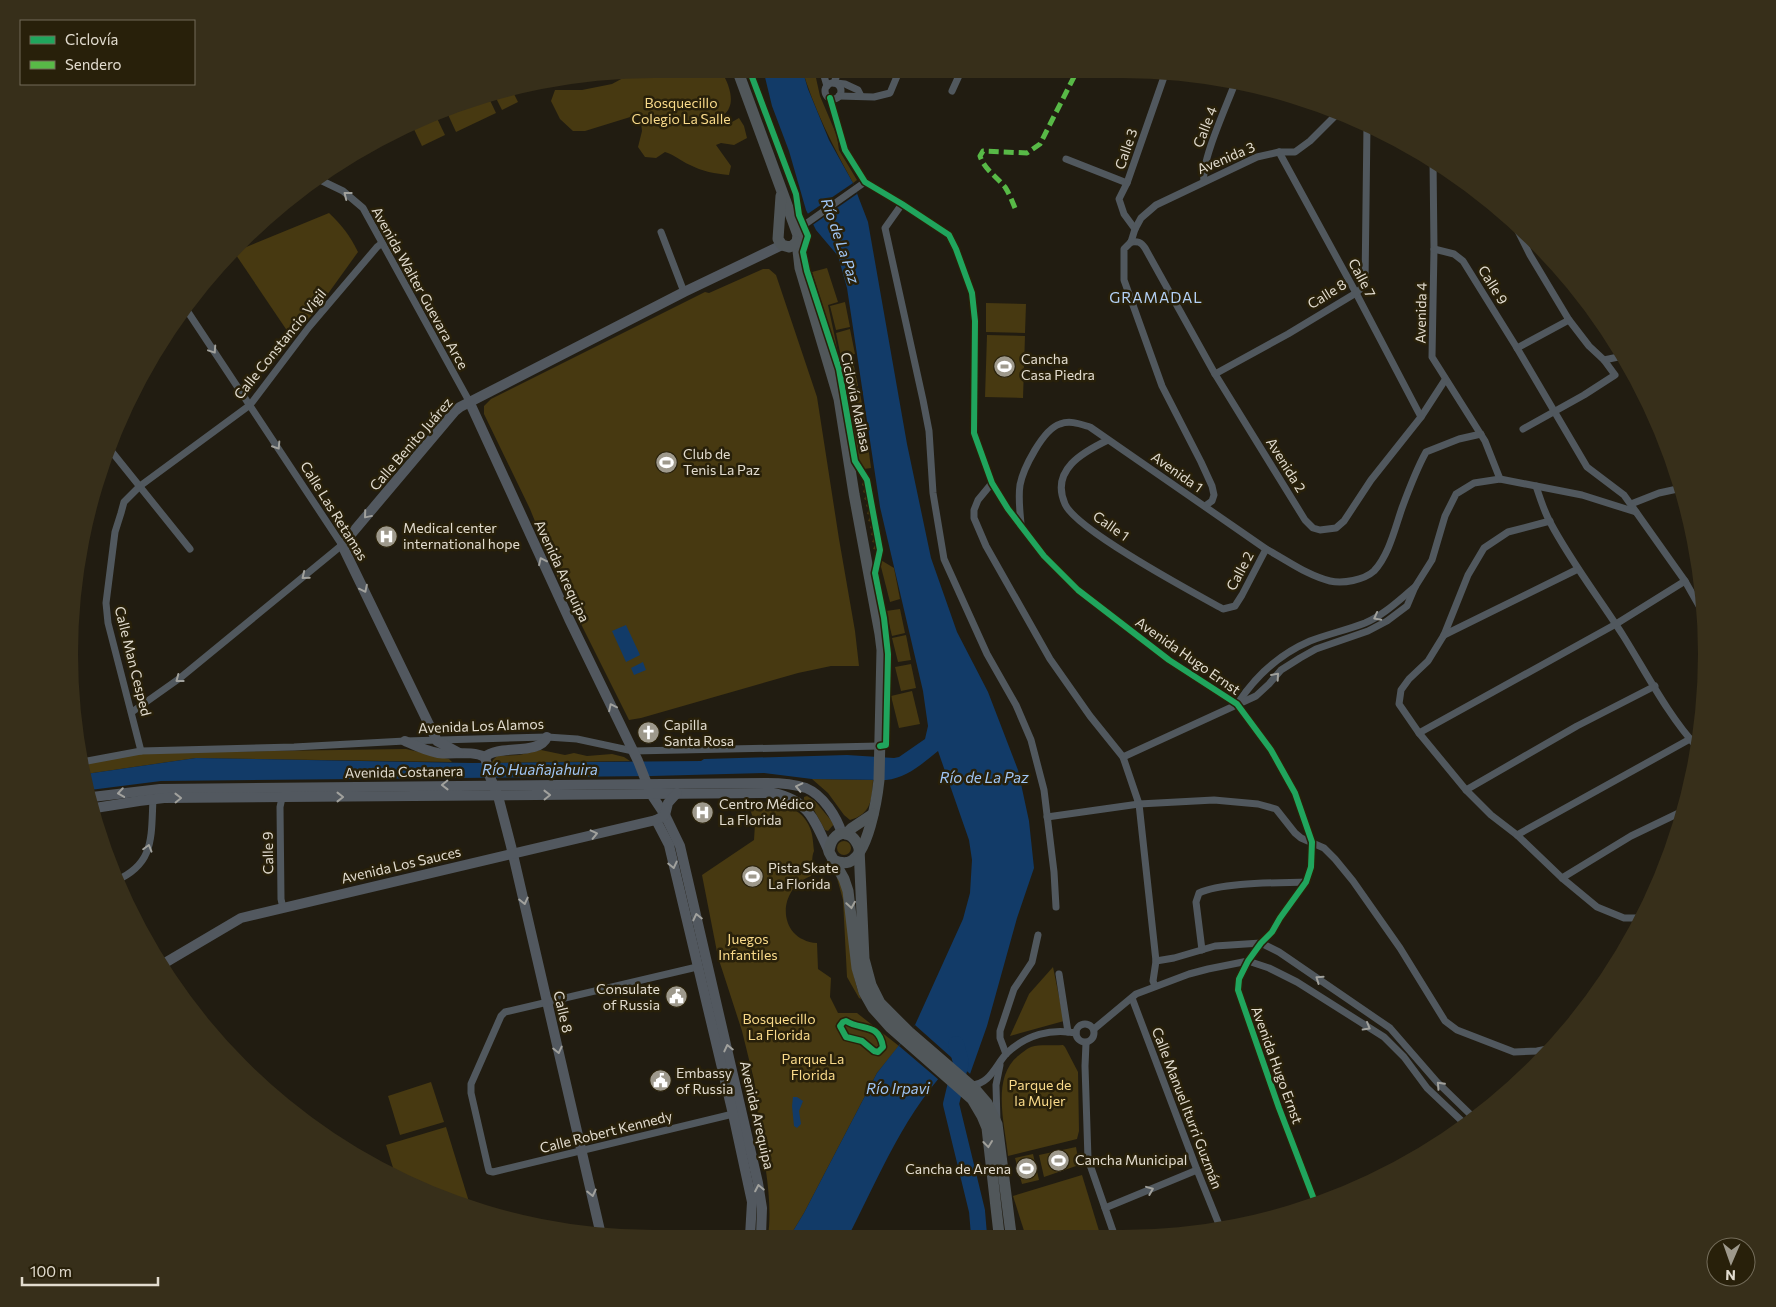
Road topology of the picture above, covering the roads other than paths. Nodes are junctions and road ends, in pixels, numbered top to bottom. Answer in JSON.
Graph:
{"nodes":[{"id":1,"x":740,"y":78,"type":"edge"},
{"id":2,"x":828,"y":78,"type":"edge"},
{"id":3,"x":835,"y":78,"type":"edge"},
{"id":4,"x":896,"y":78,"type":"edge"},
{"id":5,"x":958,"y":78,"type":"edge"},
{"id":6,"x":1163,"y":79,"type":"edge"},
{"id":7,"x":832,"y":84,"type":"junction"},
{"id":8,"x":1233,"y":89,"type":"edge"},
{"id":9,"x":952,"y":91,"type":"dead end"},
{"id":10,"x":861,"y":96,"type":"junction"},
{"id":11,"x":835,"y":97,"type":"junction"},
{"id":12,"x":1334,"y":117,"type":"edge"},
{"id":13,"x":1366,"y":132,"type":"edge"},
{"id":14,"x":1279,"y":152,"type":"junction"},
{"id":15,"x":1066,"y":158,"type":"dead end"},
{"id":16,"x":1433,"y":169,"type":"edge"},
{"id":17,"x":1204,"y":181,"type":"junction"},
{"id":18,"x":324,"y":182,"type":"edge"},
{"id":19,"x":865,"y":182,"type":"junction"},
{"id":20,"x":1127,"y":183,"type":"junction"},
{"id":21,"x":780,"y":186,"type":"junction"},
{"id":22,"x":902,"y":204,"type":"junction"},
{"id":23,"x":1135,"y":230,"type":"junction"},
{"id":24,"x":661,"y":232,"type":"dead end"},
{"id":25,"x":800,"y":232,"type":"junction"},
{"id":26,"x":778,"y":233,"type":"junction"},
{"id":27,"x":1522,"y":238,"type":"edge"},
{"id":28,"x":1131,"y":242,"type":"junction"},
{"id":29,"x":382,"y":243,"type":"junction"},
{"id":30,"x":783,"y":246,"type":"junction"},
{"id":31,"x":1434,"y":249,"type":"junction"},
{"id":32,"x":800,"y":268,"type":"junction"},
{"id":33,"x":684,"y":292,"type":"junction"},
{"id":34,"x":1356,"y":292,"type":"junction"},
{"id":35,"x":189,"y":314,"type":"edge"},
{"id":36,"x":1569,"y":320,"type":"junction"},
{"id":37,"x":1517,"y":348,"type":"junction"},
{"id":38,"x":1616,"y":358,"type":"edge"},
{"id":39,"x":1604,"y":360,"type":"junction"},
{"id":40,"x":1215,"y":374,"type":"junction"},
{"id":41,"x":1445,"y":380,"type":"junction"},
{"id":42,"x":469,"y":401,"type":"junction"},
{"id":43,"x":250,"y":405,"type":"junction"},
{"id":44,"x":1554,"y":412,"type":"junction"},
{"id":45,"x":1421,"y":418,"type":"junction"},
{"id":46,"x":1523,"y":429,"type":"dead end"},
{"id":47,"x":1481,"y":434,"type":"junction"},
{"id":48,"x":1108,"y":440,"type":"junction"},
{"id":49,"x":113,"y":454,"type":"edge"},
{"id":50,"x":1500,"y":479,"type":"junction"},
{"id":51,"x":992,"y":483,"type":"junction"},
{"id":52,"x":140,"y":486,"type":"junction"},
{"id":53,"x":1536,"y":486,"type":"junction"},
{"id":54,"x":1675,"y":490,"type":"edge"},
{"id":55,"x":1631,"y":504,"type":"junction"},
{"id":56,"x":1205,"y":506,"type":"junction"},
{"id":57,"x":1636,"y":512,"type":"junction"},
{"id":58,"x":1550,"y":521,"type":"junction"},
{"id":59,"x":1021,"y":525,"type":"junction"},
{"id":60,"x":342,"y":545,"type":"junction"},
{"id":61,"x":190,"y":549,"type":"dead end"},
{"id":62,"x":1266,"y":549,"type":"junction"},
{"id":63,"x":1578,"y":569,"type":"junction"},
{"id":64,"x":1685,"y":581,"type":"junction"},
{"id":65,"x":1415,"y":587,"type":"junction"},
{"id":66,"x":1696,"y":600,"type":"edge"},
{"id":67,"x":1223,"y":609,"type":"joint"},
{"id":68,"x":1616,"y":624,"type":"junction"},
{"id":69,"x":1444,"y":635,"type":"junction"},
{"id":70,"x":1654,"y":686,"type":"junction"},
{"id":71,"x":1237,"y":704,"type":"junction"},
{"id":72,"x":132,"y":712,"type":"junction"},
{"id":73,"x":1419,"y":733,"type":"junction"},
{"id":74,"x":547,"y":737,"type":"junction"},
{"id":75,"x":1690,"y":740,"type":"joint"},
{"id":76,"x":405,"y":741,"type":"junction"},
{"id":77,"x":437,"y":741,"type":"junction"},
{"id":78,"x":141,"y":751,"type":"junction"},
{"id":79,"x":880,"y":752,"type":"junction"},
{"id":80,"x":459,"y":753,"type":"junction"},
{"id":81,"x":635,"y":756,"type":"junction"},
{"id":82,"x":1123,"y":757,"type":"junction"},
{"id":83,"x":485,"y":760,"type":"junction"},
{"id":84,"x":88,"y":761,"type":"edge"},
{"id":85,"x":646,"y":779,"type":"junction"},
{"id":86,"x":492,"y":781,"type":"junction"},
{"id":87,"x":1466,"y":790,"type":"junction"},
{"id":88,"x":676,"y":793,"type":"junction"},
{"id":89,"x":651,"y":794,"type":"junction"},
{"id":90,"x":498,"y":796,"type":"junction"},
{"id":91,"x":96,"y":797,"type":"edge"},
{"id":92,"x":282,"y":798,"type":"junction"},
{"id":93,"x":153,"y":799,"type":"junction"},
{"id":94,"x":1139,"y":804,"type":"junction"},
{"id":95,"x":98,"y":807,"type":"edge"},
{"id":96,"x":873,"y":814,"type":"junction"},
{"id":97,"x":1675,"y":815,"type":"edge"},
{"id":98,"x":660,"y":817,"type":"junction"},
{"id":99,"x":1047,"y":817,"type":"junction"},
{"id":100,"x":844,"y":834,"type":"junction"},
{"id":101,"x":1517,"y":836,"type":"junction"},
{"id":102,"x":1312,"y":842,"type":"junction"},
{"id":103,"x":513,"y":853,"type":"junction"},
{"id":104,"x":859,"y":853,"type":"junction"},
{"id":105,"x":831,"y":856,"type":"junction"},
{"id":106,"x":122,"y":877,"type":"edge"},
{"id":107,"x":1562,"y":878,"type":"junction"},
{"id":108,"x":1306,"y":882,"type":"junction"},
{"id":109,"x":1056,"y":907,"type":"dead end"},
{"id":110,"x":283,"y":908,"type":"junction"},
{"id":111,"x":1634,"y":918,"type":"edge"},
{"id":112,"x":1038,"y":935,"type":"dead end"},
{"id":113,"x":1261,"y":943,"type":"junction"},
{"id":114,"x":1202,"y":950,"type":"junction"},
{"id":115,"x":167,"y":961,"type":"edge"},
{"id":116,"x":1156,"y":961,"type":"junction"},
{"id":117,"x":1248,"y":961,"type":"junction"},
{"id":118,"x":708,"y":964,"type":"junction"},
{"id":119,"x":697,"y":967,"type":"junction"},
{"id":120,"x":1059,"y":974,"type":"dead end"},
{"id":121,"x":1154,"y":984,"type":"junction"},
{"id":122,"x":1132,"y":998,"type":"junction"},
{"id":123,"x":547,"y":1003,"type":"junction"},
{"id":124,"x":1390,"y":1028,"type":"junction"},
{"id":125,"x":1094,"y":1029,"type":"junction"},
{"id":126,"x":1072,"y":1032,"type":"junction"},
{"id":127,"x":907,"y":1036,"type":"junction"},
{"id":128,"x":1384,"y":1037,"type":"junction"},
{"id":129,"x":1086,"y":1043,"type":"junction"},
{"id":130,"x":1540,"y":1050,"type":"edge"},
{"id":131,"x":1006,"y":1054,"type":"junction"},
{"id":132,"x":1000,"y":1063,"type":"junction"},
{"id":133,"x":973,"y":1091,"type":"junction"},
{"id":134,"x":738,"y":1113,"type":"junction"},
{"id":135,"x":1469,"y":1113,"type":"edge"},
{"id":136,"x":1461,"y":1119,"type":"edge"},
{"id":137,"x":997,"y":1124,"type":"junction"},
{"id":138,"x":582,"y":1152,"type":"junction"},
{"id":139,"x":1197,"y":1170,"type":"junction"},
{"id":140,"x":1313,"y":1197,"type":"edge"},
{"id":141,"x":1105,"y":1208,"type":"junction"},
{"id":142,"x":1217,"y":1221,"type":"edge"},
{"id":143,"x":599,"y":1227,"type":"edge"},
{"id":144,"x":750,"y":1230,"type":"edge"},
{"id":145,"x":761,"y":1230,"type":"edge"},
{"id":146,"x":999,"y":1230,"type":"edge"},
{"id":147,"x":1010,"y":1230,"type":"edge"},
{"id":148,"x":1113,"y":1230,"type":"edge"}],
"edges":[{"from":1,"to":21,"type":"main road"},
{"from":2,"to":7,"type":"street"},
{"from":3,"to":7,"type":"street"},
{"from":4,"to":10,"type":"street"},
{"from":5,"to":9,"type":"street"},
{"from":6,"to":20,"type":"street","name":"Calle 3"},
{"from":7,"to":10,"type":"street"},
{"from":7,"to":11,"type":"street"},
{"from":7,"to":11,"type":"street"},
{"from":8,"to":17,"type":"street","name":"Calle 4"},
{"from":10,"to":11,"type":"street"},
{"from":11,"to":19,"type":"street"},
{"from":12,"to":14,"type":"street","name":"Avenida 3"},
{"from":13,"to":34,"type":"street","name":"Calle 8"},
{"from":14,"to":17,"type":"street","name":"Avenida 3"},
{"from":14,"to":34,"type":"street","name":"Calle 7"},
{"from":15,"to":20,"type":"street"},
{"from":16,"to":31,"type":"street","name":"Avenida 4"},
{"from":17,"to":23,"type":"street","name":"Avenida 3"},
{"from":29,"to":18,"type":"street","name":"Avenida Walter Guevara Arce","one_way":true},
{"from":19,"to":22,"type":"street","name":"Avenida Hugo Ernst"},
{"from":19,"to":25,"type":"street"},
{"from":20,"to":23,"type":"street","name":"Calle 3"},
{"from":21,"to":25,"type":"main road"},
{"from":21,"to":26,"type":"main road"},
{"from":22,"to":51,"type":"street","name":"Avenida Hugo Ernst"},
{"from":22,"to":99,"type":"street"},
{"from":23,"to":28,"type":"street","name":"Avenida 3"},
{"from":24,"to":33,"type":"street"},
{"from":25,"to":26,"type":"main road"},
{"from":25,"to":30,"type":"main road"},
{"from":25,"to":32,"type":"main road"},
{"from":26,"to":30,"type":"main road"},
{"from":27,"to":36,"type":"street"},
{"from":28,"to":40,"type":"street","name":"Avenida 2"},
{"from":28,"to":56,"type":"street","name":"Avenida 1"},
{"from":29,"to":42,"type":"street","name":"Avenida Walter Guevara Arce"},
{"from":29,"to":43,"type":"street","name":"Calle Constancio Vigil"},
{"from":30,"to":32,"type":"main road"},
{"from":30,"to":33,"type":"main road","name":"Calle Benito Juárez"},
{"from":31,"to":37,"type":"street","name":"Calle 9"},
{"from":31,"to":41,"type":"street","name":"Avenida 4"},
{"from":32,"to":79,"type":"main road"},
{"from":33,"to":42,"type":"main road","name":"Calle Benito Juárez"},
{"from":34,"to":40,"type":"street","name":"Calle 8"},
{"from":34,"to":45,"type":"street","name":"Calle 7"},
{"from":35,"to":43,"type":"street","name":"Calle Las Retamas","one_way":true},
{"from":36,"to":37,"type":"street"},
{"from":36,"to":39,"type":"street"},
{"from":37,"to":44,"type":"street","name":"Calle 9"},
{"from":38,"to":39,"type":"street"},
{"from":39,"to":44,"type":"street"},
{"from":40,"to":45,"type":"street","name":"Avenida 2"},
{"from":41,"to":45,"type":"street","name":"Avenida 2"},
{"from":41,"to":47,"type":"street","name":"Avenida 4"},
{"from":42,"to":60,"type":"main road","name":"Calle Benito Juárez","one_way":true},
{"from":81,"to":42,"type":"main road","name":"Avenida Arequipa","one_way":true},
{"from":43,"to":52,"type":"street","name":"Calle Constancio Vigil"},
{"from":43,"to":60,"type":"street","name":"Calle Las Retamas","one_way":true},
{"from":44,"to":46,"type":"street"},
{"from":44,"to":55,"type":"street","name":"Calle 9"},
{"from":47,"to":50,"type":"street","name":"Avenida 4"},
{"from":47,"to":62,"type":"street"},
{"from":48,"to":56,"type":"street","name":"Avenida 1"},
{"from":48,"to":59,"type":"street","name":"Avenida 1"},
{"from":48,"to":67,"type":"street","name":"Calle 1"},
{"from":49,"to":52,"type":"street"},
{"from":50,"to":53,"type":"street"},
{"from":50,"to":65,"type":"street"},
{"from":51,"to":59,"type":"street","name":"Avenida Hugo Ernst"},
{"from":51,"to":82,"type":"street"},
{"from":52,"to":61,"type":"street"},
{"from":52,"to":72,"type":"street","name":"Calle Man Cesped"},
{"from":53,"to":57,"type":"street"},
{"from":53,"to":58,"type":"street"},
{"from":54,"to":55,"type":"street"},
{"from":55,"to":57,"type":"street","name":"Calle 9"},
{"from":56,"to":62,"type":"street","name":"Calle 2"},
{"from":57,"to":64,"type":"street","name":"Calle 9"},
{"from":58,"to":63,"type":"street"},
{"from":58,"to":69,"type":"street"},
{"from":59,"to":71,"type":"street","name":"Avenida Hugo Ernst"},
{"from":60,"to":72,"type":"street","name":"Calle Benito Juárez","one_way":true},
{"from":60,"to":77,"type":"main road","name":"Calle Las Retamas","one_way":true},
{"from":62,"to":67,"type":"street","name":"Calle 2"},
{"from":63,"to":68,"type":"street"},
{"from":63,"to":69,"type":"street"},
{"from":64,"to":66,"type":"street","name":"Calle 9"},
{"from":64,"to":68,"type":"street"},
{"from":65,"to":71,"type":"street","one_way":true},
{"from":71,"to":65,"type":"street","one_way":true},
{"from":68,"to":70,"type":"street"},
{"from":68,"to":73,"type":"street"},
{"from":69,"to":73,"type":"street"},
{"from":70,"to":75,"type":"street"},
{"from":70,"to":87,"type":"street"},
{"from":71,"to":82,"type":"street"},
{"from":71,"to":102,"type":"street","name":"Avenida Hugo Ernst"},
{"from":72,"to":78,"type":"street","name":"Calle Man Cesped"},
{"from":73,"to":87,"type":"street"},
{"from":74,"to":77,"type":"street","name":"Avenida Los Alamos"},
{"from":74,"to":81,"type":"street","name":"Avenida Los Alamos"},
{"from":74,"to":83,"type":"main road"},
{"from":75,"to":101,"type":"street"},
{"from":76,"to":77,"type":"street","name":"Avenida Los Alamos"},
{"from":76,"to":78,"type":"street","name":"Avenida Los Alamos"},
{"from":76,"to":80,"type":"main road"},
{"from":77,"to":80,"type":"main road"},
{"from":78,"to":84,"type":"street","name":"Avenida Los Alamos"},
{"from":79,"to":81,"type":"street","name":"Avenida Los Alamos"},
{"from":79,"to":96,"type":"main road"},
{"from":80,"to":83,"type":"main road"},
{"from":81,"to":85,"type":"main road","name":"Avenida Arequipa"},
{"from":82,"to":94,"type":"street"},
{"from":83,"to":86,"type":"main road","name":"Calle 8"},
{"from":85,"to":86,"type":"main road","name":"Avenida Costanera"},
{"from":85,"to":89,"type":"main road","name":"Avenida Arequipa"},
{"from":100,"to":85,"type":"main road","name":"Avenida Costanera","one_way":true},
{"from":86,"to":90,"type":"main road","name":"Calle 8"},
{"from":86,"to":91,"type":"main road","name":"Avenida Costanera","one_way":true},
{"from":87,"to":101,"type":"street"},
{"from":88,"to":89,"type":"main road","name":"Avenida Costanera"},
{"from":88,"to":98,"type":"main road"},
{"from":88,"to":105,"type":"main road","name":"Avenida Costanera"},
{"from":90,"to":89,"type":"main road","name":"Avenida Costanera","one_way":true},
{"from":89,"to":98,"type":"main road","name":"Avenida Arequipa"},
{"from":92,"to":90,"type":"main road","name":"Avenida Costanera","one_way":true},
{"from":90,"to":103,"type":"main road","name":"Calle 8"},
{"from":93,"to":92,"type":"main road","name":"Avenida Costanera","one_way":true},
{"from":92,"to":110,"type":"street","name":"Calle 9"},
{"from":93,"to":95,"type":"main road","name":"Avenida Costanera"},
{"from":106,"to":93,"type":"street","one_way":true},
{"from":94,"to":99,"type":"street"},
{"from":94,"to":102,"type":"street"},
{"from":94,"to":116,"type":"street"},
{"from":96,"to":100,"type":"main road"},
{"from":96,"to":104,"type":"main road"},
{"from":97,"to":107,"type":"street"},
{"from":103,"to":98,"type":"main road","name":"Avenida Los Sauces","one_way":true},
{"from":118,"to":98,"type":"main road","name":"Avenida Arequipa","one_way":true},
{"from":98,"to":119,"type":"main road","name":"Avenida Arequipa","one_way":true},
{"from":99,"to":109,"type":"street"},
{"from":100,"to":104,"type":"main road"},
{"from":100,"to":105,"type":"main road"},
{"from":101,"to":107,"type":"street"},
{"from":102,"to":108,"type":"street","name":"Avenida Hugo Ernst"},
{"from":102,"to":130,"type":"street"},
{"from":103,"to":110,"type":"main road","name":"Avenida Los Sauces"},
{"from":103,"to":123,"type":"main road","name":"Calle 8","one_way":true},
{"from":104,"to":105,"type":"main road"},
{"from":104,"to":127,"type":"main road"},
{"from":105,"to":127,"type":"main road","one_way":true},
{"from":107,"to":111,"type":"street"},
{"from":108,"to":113,"type":"street","name":"Avenida Hugo Ernst"},
{"from":108,"to":114,"type":"street"},
{"from":110,"to":115,"type":"main road","name":"Avenida Los Sauces"},
{"from":112,"to":131,"type":"street"},
{"from":113,"to":114,"type":"street"},
{"from":113,"to":117,"type":"street","name":"Avenida Hugo Ernst"},
{"from":124,"to":113,"type":"street","one_way":true},
{"from":114,"to":116,"type":"street"},
{"from":116,"to":121,"type":"street"},
{"from":117,"to":121,"type":"street"},
{"from":117,"to":128,"type":"street","one_way":true},
{"from":117,"to":140,"type":"street","name":"Avenida Hugo Ernst"},
{"from":118,"to":119,"type":"main road"},
{"from":134,"to":118,"type":"main road","name":"Avenida Arequipa","one_way":true},
{"from":119,"to":123,"type":"street"},
{"from":119,"to":134,"type":"main road","name":"Avenida Arequipa"},
{"from":120,"to":126,"type":"street"},
{"from":121,"to":122,"type":"street"},
{"from":122,"to":125,"type":"street"},
{"from":122,"to":139,"type":"street","name":"Calle Manuel Iturri Guzmán"},
{"from":123,"to":138,"type":"main road","name":"Calle 8","one_way":true},
{"from":123,"to":138,"type":"street","name":"Calle Robert Kennedy"},
{"from":124,"to":128,"type":"street"},
{"from":135,"to":124,"type":"street","one_way":true},
{"from":125,"to":126,"type":"street"},
{"from":125,"to":129,"type":"street"},
{"from":126,"to":129,"type":"street"},
{"from":126,"to":131,"type":"street"},
{"from":127,"to":133,"type":"main road"},
{"from":128,"to":136,"type":"street"},
{"from":129,"to":141,"type":"street"},
{"from":131,"to":132,"type":"street"},
{"from":132,"to":133,"type":"street"},
{"from":132,"to":137,"type":"street"},
{"from":133,"to":137,"type":"main road"},
{"from":133,"to":146,"type":"main road","one_way":true},
{"from":134,"to":138,"type":"street","name":"Calle Robert Kennedy"},
{"from":134,"to":144,"type":"main road","name":"Avenida Arequipa"},
{"from":145,"to":134,"type":"main road","name":"Avenida Arequipa","one_way":true},
{"from":137,"to":147,"type":"main road"},
{"from":138,"to":143,"type":"main road","name":"Calle 8","one_way":true},
{"from":141,"to":139,"type":"street","one_way":true},
{"from":139,"to":142,"type":"street","name":"Calle Manuel Iturri Guzmán"},
{"from":141,"to":148,"type":"street"}]}
